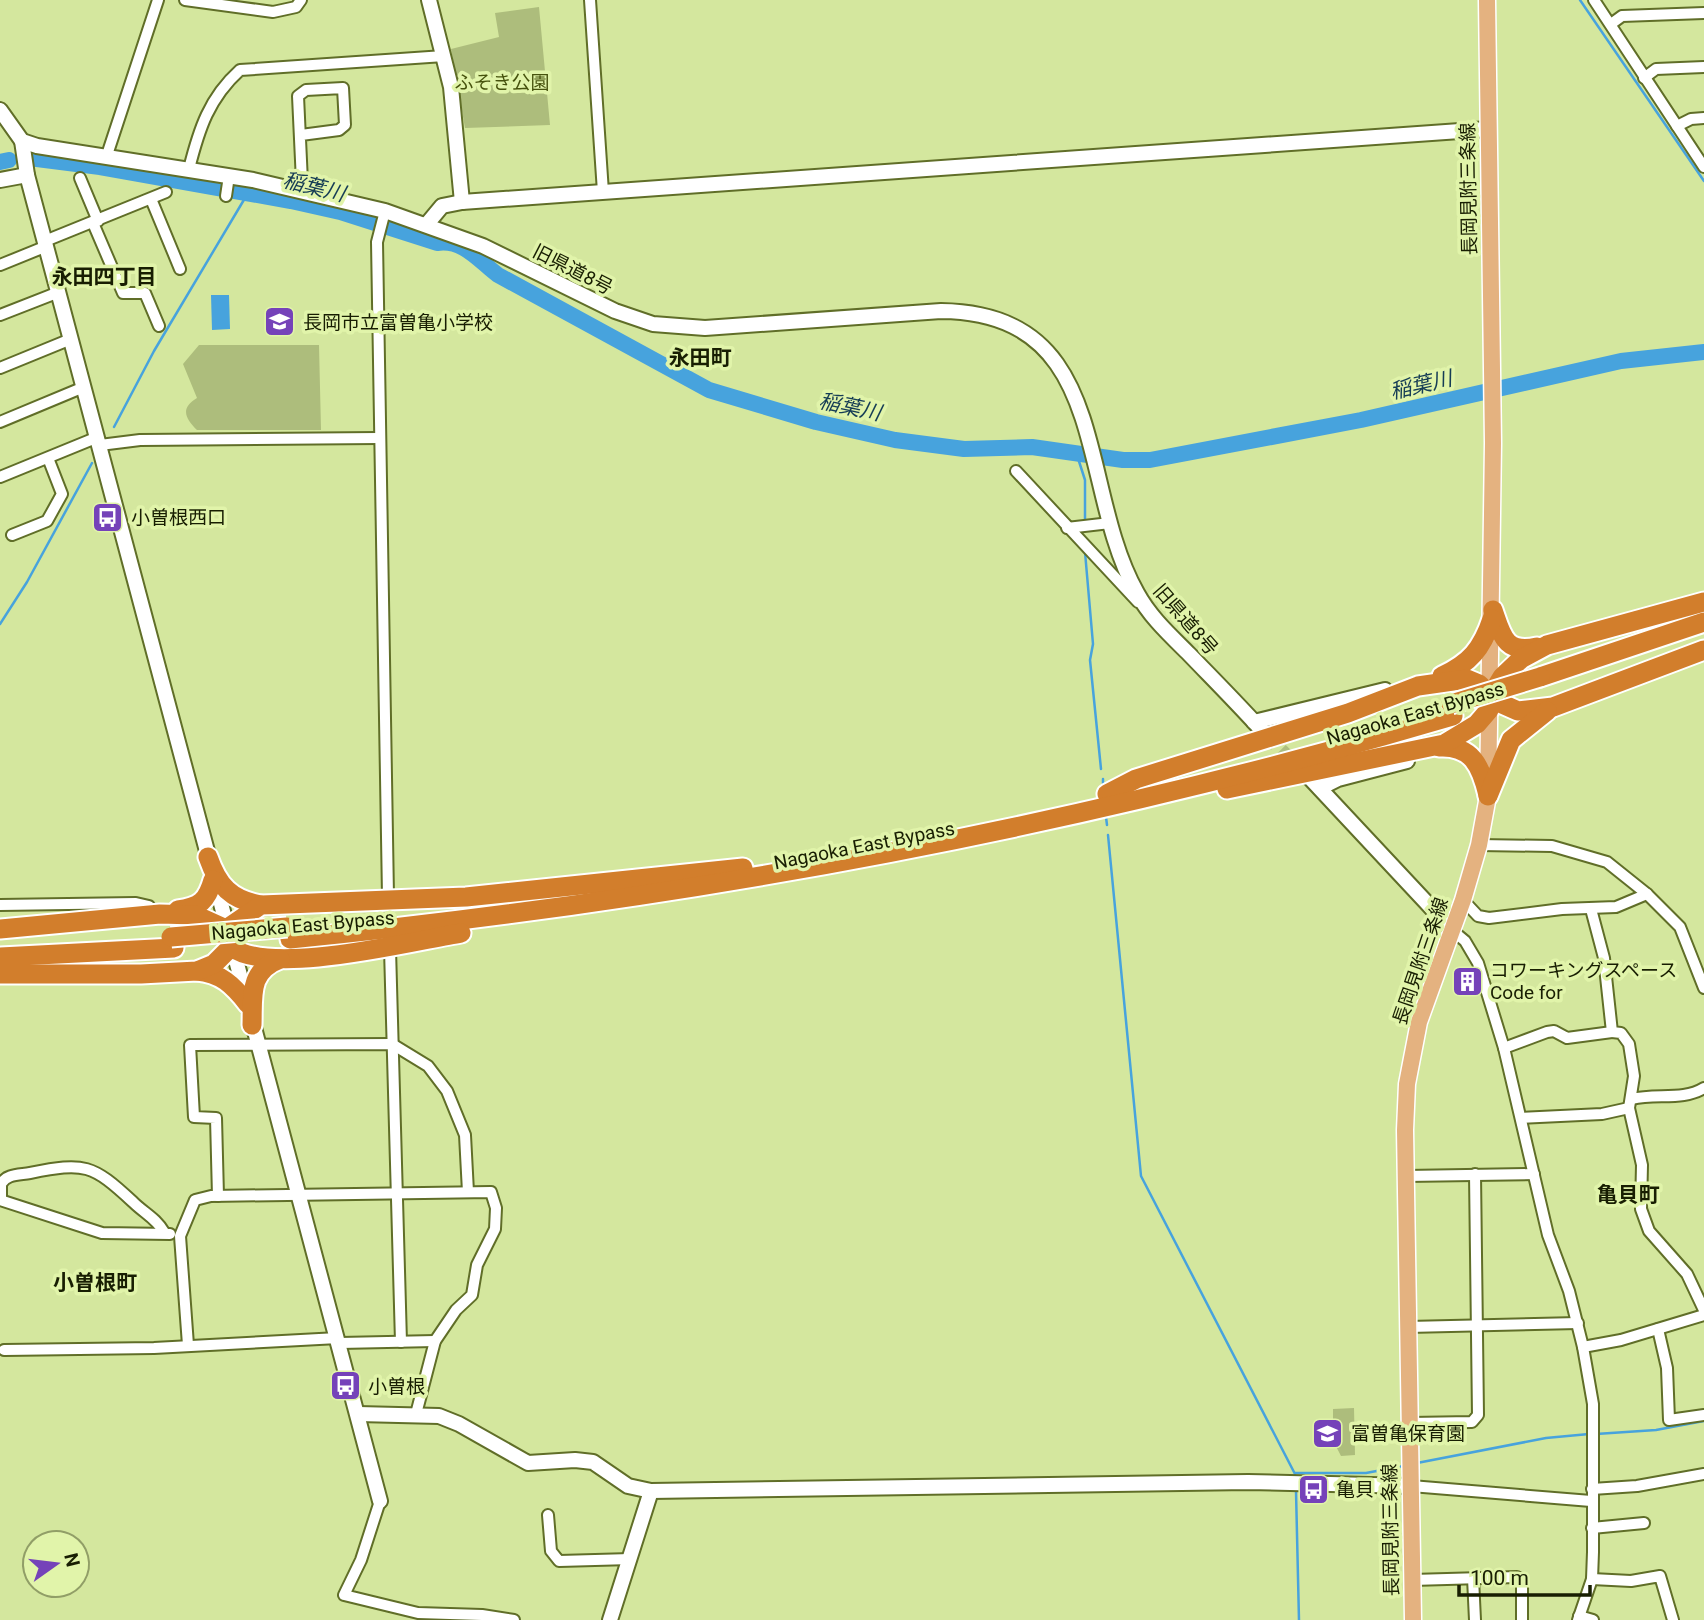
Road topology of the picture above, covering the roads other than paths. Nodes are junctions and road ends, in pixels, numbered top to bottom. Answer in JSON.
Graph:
{"nodes":[{"id":1,"x":158,"y":0,"type":"edge"},
{"id":2,"x":185,"y":0,"type":"edge"},
{"id":3,"x":301,"y":0,"type":"edge"},
{"id":4,"x":429,"y":0,"type":"edge"},
{"id":5,"x":590,"y":0,"type":"edge"},
{"id":6,"x":1487,"y":0,"type":"edge"},
{"id":7,"x":1594,"y":0,"type":"edge"},
{"id":8,"x":245,"y":4,"type":"edge"},
{"id":9,"x":1704,"y":13,"type":"edge"},
{"id":10,"x":1611,"y":24,"type":"junction"},
{"id":11,"x":444,"y":56,"type":"junction"},
{"id":12,"x":1704,"y":67,"type":"edge"},
{"id":13,"x":1644,"y":78,"type":"junction"},
{"id":14,"x":0,"y":110,"type":"edge"},
{"id":15,"x":1704,"y":118,"type":"edge"},
{"id":16,"x":1677,"y":126,"type":"junction"},
{"id":17,"x":1488,"y":129,"type":"junction"},
{"id":18,"x":301,"y":135,"type":"junction"},
{"id":19,"x":22,"y":141,"type":"junction"},
{"id":20,"x":107,"y":155,"type":"junction"},
{"id":21,"x":1704,"y":166,"type":"edge"},
{"id":22,"x":189,"y":169,"type":"junction"},
{"id":23,"x":27,"y":175,"type":"junction"},
{"id":24,"x":80,"y":178,"type":"dead end"},
{"id":25,"x":229,"y":178,"type":"junction"},
{"id":26,"x":0,"y":180,"type":"edge"},
{"id":27,"x":300,"y":189,"type":"junction"},
{"id":28,"x":166,"y":192,"type":"dead end"},
{"id":29,"x":603,"y":192,"type":"junction"},
{"id":30,"x":226,"y":196,"type":"dead end"},
{"id":31,"x":151,"y":198,"type":"junction"},
{"id":32,"x":462,"y":202,"type":"junction"},
{"id":33,"x":385,"y":211,"type":"junction"},
{"id":34,"x":95,"y":222,"type":"junction"},
{"id":35,"x":428,"y":224,"type":"junction"},
{"id":36,"x":46,"y":244,"type":"junction"},
{"id":37,"x":0,"y":265,"type":"edge"},
{"id":38,"x":180,"y":269,"type":"dead end"},
{"id":39,"x":59,"y":292,"type":"junction"},
{"id":40,"x":0,"y":315,"type":"edge"},
{"id":41,"x":159,"y":326,"type":"dead end"},
{"id":42,"x":71,"y":339,"type":"junction"},
{"id":43,"x":0,"y":368,"type":"edge"},
{"id":44,"x":84,"y":387,"type":"junction"},
{"id":45,"x":0,"y":422,"type":"edge"},
{"id":46,"x":379,"y":438,"type":"junction"},
{"id":47,"x":99,"y":441,"type":"junction"},
{"id":48,"x":48,"y":458,"type":"junction"},
{"id":49,"x":1016,"y":471,"type":"dead end"},
{"id":50,"x":0,"y":477,"type":"edge"},
{"id":51,"x":1110,"y":523,"type":"junction"},
{"id":52,"x":1067,"y":528,"type":"junction"},
{"id":53,"x":12,"y":536,"type":"dead end"},
{"id":54,"x":1704,"y":603,"type":"edge"},
{"id":55,"x":1492,"y":614,"type":"junction"},
{"id":56,"x":1704,"y":622,"type":"edge"},
{"id":57,"x":1160,"y":625,"type":"junction"},
{"id":58,"x":1704,"y":634,"type":"edge"},
{"id":59,"x":1547,"y":645,"type":"junction"},
{"id":60,"x":1704,"y":650,"type":"edge"},
{"id":61,"x":1540,"y":683,"type":"junction"},
{"id":62,"x":1416,"y":687,"type":"junction"},
{"id":63,"x":1491,"y":697,"type":"junction"},
{"id":64,"x":1553,"y":707,"type":"junction"},
{"id":65,"x":1254,"y":722,"type":"junction"},
{"id":66,"x":1266,"y":735,"type":"tunnel mouth"},
{"id":67,"x":1425,"y":750,"type":"junction"},
{"id":68,"x":1488,"y":796,"type":"junction"},
{"id":69,"x":1099,"y":804,"type":"junction"},
{"id":70,"x":1479,"y":845,"type":"junction"},
{"id":71,"x":208,"y":857,"type":"junction"},
{"id":72,"x":744,"y":867,"type":"junction"},
{"id":73,"x":213,"y":880,"type":"junction"},
{"id":74,"x":716,"y":884,"type":"junction"},
{"id":75,"x":1647,"y":894,"type":"junction"},
{"id":76,"x":388,"y":896,"type":"tunnel mouth"},
{"id":77,"x":1464,"y":901,"type":"junction"},
{"id":78,"x":0,"y":905,"type":"edge"},
{"id":79,"x":261,"y":905,"type":"junction"},
{"id":80,"x":1591,"y":909,"type":"junction"},
{"id":81,"x":156,"y":914,"type":"junction"},
{"id":82,"x":0,"y":929,"type":"edge"},
{"id":83,"x":1453,"y":931,"type":"junction"},
{"id":84,"x":288,"y":933,"type":"junction"},
{"id":85,"x":229,"y":938,"type":"junction"},
{"id":86,"x":172,"y":943,"type":"junction"},
{"id":87,"x":0,"y":945,"type":"edge"},
{"id":88,"x":390,"y":949,"type":"dead end"},
{"id":89,"x":0,"y":957,"type":"edge"},
{"id":90,"x":280,"y":960,"type":"junction"},
{"id":91,"x":197,"y":971,"type":"junction"},
{"id":92,"x":0,"y":974,"type":"edge"},
{"id":93,"x":1704,"y":989,"type":"edge"},
{"id":94,"x":248,"y":1004,"type":"junction"},
{"id":95,"x":252,"y":1025,"type":"junction"},
{"id":96,"x":1612,"y":1031,"type":"junction"},
{"id":97,"x":392,"y":1044,"type":"junction"},
{"id":98,"x":258,"y":1045,"type":"junction"},
{"id":99,"x":1504,"y":1048,"type":"junction"},
{"id":100,"x":1704,"y":1088,"type":"edge"},
{"id":101,"x":1631,"y":1104,"type":"junction"},
{"id":102,"x":1521,"y":1118,"type":"junction"},
{"id":103,"x":1475,"y":1174,"type":"junction"},
{"id":104,"x":1534,"y":1174,"type":"junction"},
{"id":105,"x":1406,"y":1176,"type":"junction"},
{"id":106,"x":468,"y":1192,"type":"junction"},
{"id":107,"x":394,"y":1194,"type":"junction"},
{"id":108,"x":298,"y":1195,"type":"junction"},
{"id":109,"x":218,"y":1196,"type":"junction"},
{"id":110,"x":1,"y":1200,"type":"edge"},
{"id":111,"x":164,"y":1232,"type":"junction"},
{"id":112,"x":180,"y":1236,"type":"junction"},
{"id":113,"x":1704,"y":1313,"type":"edge"},
{"id":114,"x":1578,"y":1323,"type":"junction"},
{"id":115,"x":1478,"y":1325,"type":"junction"},
{"id":116,"x":1408,"y":1326,"type":"junction"},
{"id":117,"x":1658,"y":1329,"type":"junction"},
{"id":118,"x":339,"y":1341,"type":"junction"},
{"id":119,"x":435,"y":1341,"type":"junction"},
{"id":120,"x":401,"y":1342,"type":"junction"},
{"id":121,"x":188,"y":1345,"type":"junction"},
{"id":122,"x":1583,"y":1347,"type":"junction"},
{"id":123,"x":4,"y":1350,"type":"dead end"},
{"id":124,"x":358,"y":1414,"type":"junction"},
{"id":125,"x":416,"y":1414,"type":"junction"},
{"id":126,"x":1704,"y":1415,"type":"edge"},
{"id":127,"x":1410,"y":1423,"type":"junction"},
{"id":128,"x":1704,"y":1474,"type":"edge"},
{"id":129,"x":1410,"y":1486,"type":"junction"},
{"id":130,"x":651,"y":1491,"type":"junction"},
{"id":131,"x":1592,"y":1495,"type":"junction"},
{"id":132,"x":380,"y":1501,"type":"joint"},
{"id":133,"x":548,"y":1515,"type":"dead end"},
{"id":134,"x":1644,"y":1523,"type":"dead end"},
{"id":135,"x":1592,"y":1528,"type":"junction"},
{"id":136,"x":631,"y":1559,"type":"junction"},
{"id":137,"x":1473,"y":1578,"type":"junction"},
{"id":138,"x":1592,"y":1579,"type":"junction"},
{"id":139,"x":1412,"y":1580,"type":"junction"},
{"id":140,"x":1579,"y":1618,"type":"edge"},
{"id":141,"x":511,"y":1620,"type":"edge"},
{"id":142,"x":610,"y":1620,"type":"edge"},
{"id":143,"x":1413,"y":1620,"type":"edge"},
{"id":144,"x":1475,"y":1620,"type":"edge"},
{"id":145,"x":1522,"y":1620,"type":"edge"},
{"id":146,"x":1593,"y":1620,"type":"edge"},
{"id":147,"x":1673,"y":1620,"type":"edge"}],
"edges":[{"from":1,"to":20,"type":"street"},
{"from":2,"to":8,"type":"street"},
{"from":3,"to":8,"type":"street"},
{"from":4,"to":11,"type":"street"},
{"from":5,"to":29,"type":"street"},
{"from":6,"to":17,"type":"main road","name":"長岡見附三条線"},
{"from":7,"to":10,"type":"street"},
{"from":9,"to":10,"type":"street"},
{"from":10,"to":13,"type":"street"},
{"from":11,"to":22,"type":"street"},
{"from":11,"to":32,"type":"street"},
{"from":12,"to":13,"type":"street"},
{"from":13,"to":16,"type":"street"},
{"from":14,"to":19,"type":"street"},
{"from":15,"to":16,"type":"street"},
{"from":16,"to":21,"type":"street"},
{"from":17,"to":29,"type":"street"},
{"from":17,"to":55,"type":"main road","name":"長岡見附三条線"},
{"from":18,"to":18,"type":"street"},
{"from":18,"to":27,"type":"street"},
{"from":19,"to":20,"type":"street","name":"旧県道8号"},
{"from":19,"to":23,"type":"street"},
{"from":20,"to":22,"type":"street","name":"旧県道8号"},
{"from":22,"to":25,"type":"street","name":"旧県道8号"},
{"from":23,"to":26,"type":"street"},
{"from":23,"to":36,"type":"street"},
{"from":24,"to":34,"type":"street"},
{"from":25,"to":27,"type":"street","name":"旧県道8号"},
{"from":25,"to":30,"type":"street"},
{"from":27,"to":33,"type":"street","name":"旧県道8号"},
{"from":28,"to":31,"type":"street"},
{"from":29,"to":32,"type":"street"},
{"from":31,"to":34,"type":"street"},
{"from":31,"to":38,"type":"street"},
{"from":32,"to":35,"type":"street"},
{"from":33,"to":35,"type":"street","name":"旧県道8号"},
{"from":33,"to":46,"type":"street"},
{"from":34,"to":36,"type":"street"},
{"from":34,"to":41,"type":"street"},
{"from":35,"to":51,"type":"street","name":"旧県道8号"},
{"from":36,"to":37,"type":"street"},
{"from":36,"to":39,"type":"street"},
{"from":39,"to":40,"type":"street"},
{"from":39,"to":42,"type":"street"},
{"from":42,"to":43,"type":"street"},
{"from":42,"to":44,"type":"street"},
{"from":44,"to":45,"type":"street"},
{"from":44,"to":47,"type":"street"},
{"from":46,"to":47,"type":"street"},
{"from":46,"to":76,"type":"street"},
{"from":47,"to":48,"type":"street"},
{"from":47,"to":71,"type":"street"},
{"from":48,"to":50,"type":"street"},
{"from":48,"to":53,"type":"street"},
{"from":49,"to":52,"type":"street"},
{"from":51,"to":52,"type":"street"},
{"from":51,"to":57,"type":"street","name":"旧県道8号"},
{"from":52,"to":57,"type":"street"},
{"from":54,"to":59,"type":"highway"},
{"from":55,"to":59,"type":"highway"},
{"from":55,"to":62,"type":"highway"},
{"from":55,"to":63,"type":"main road","name":"長岡見附三条線"},
{"from":56,"to":61,"type":"highway","name":"Nagaoka East Bypass"},
{"from":57,"to":65,"type":"street","name":"旧県道8号"},
{"from":58,"to":61,"type":"highway","name":"Nagaoka East Bypass"},
{"from":59,"to":63,"type":"highway"},
{"from":60,"to":64,"type":"highway"},
{"from":61,"to":69,"type":"highway","name":"Nagaoka East Bypass"},
{"from":62,"to":63,"type":"highway"},
{"from":62,"to":65,"type":"street"},
{"from":62,"to":69,"type":"highway"},
{"from":63,"to":64,"type":"highway"},
{"from":63,"to":67,"type":"highway"},
{"from":63,"to":68,"type":"main road","name":"長岡見附三条線"},
{"from":64,"to":68,"type":"highway"},
{"from":65,"to":66,"type":"street","name":"旧県道8号"},
{"from":67,"to":68,"type":"highway"},
{"from":67,"to":69,"type":"highway"},
{"from":67,"to":83,"type":"street"},
{"from":68,"to":70,"type":"main road","name":"長岡見附三条線"},
{"from":69,"to":72,"type":"highway","name":"Nagaoka East Bypass"},
{"from":69,"to":74,"type":"highway","name":"Nagaoka East Bypass"},
{"from":70,"to":75,"type":"street"},
{"from":70,"to":77,"type":"main road","name":"長岡見附三条線"},
{"from":71,"to":73,"type":"street"},
{"from":71,"to":79,"type":"highway"},
{"from":72,"to":79,"type":"highway"},
{"from":72,"to":84,"type":"highway","name":"Nagaoka East Bypass"},
{"from":73,"to":81,"type":"highway"},
{"from":73,"to":85,"type":"street"},
{"from":74,"to":84,"type":"highway","name":"Nagaoka East Bypass"},
{"from":74,"to":90,"type":"highway"},
{"from":75,"to":80,"type":"street"},
{"from":75,"to":93,"type":"street"},
{"from":77,"to":80,"type":"street"},
{"from":77,"to":83,"type":"main road","name":"長岡見附三条線"},
{"from":78,"to":81,"type":"street"},
{"from":79,"to":85,"type":"highway"},
{"from":80,"to":96,"type":"street"},
{"from":81,"to":82,"type":"highway"},
{"from":81,"to":85,"type":"highway"},
{"from":83,"to":99,"type":"street"},
{"from":83,"to":105,"type":"main road","name":"長岡見附三条線"},
{"from":84,"to":86,"type":"highway","name":"Nagaoka East Bypass"},
{"from":85,"to":90,"type":"highway"},
{"from":85,"to":91,"type":"highway"},
{"from":85,"to":94,"type":"street"},
{"from":86,"to":87,"type":"highway","name":"Nagaoka East Bypass"},
{"from":86,"to":89,"type":"highway","name":"Nagaoka East Bypass"},
{"from":88,"to":97,"type":"street"},
{"from":90,"to":95,"type":"highway"},
{"from":91,"to":92,"type":"highway"},
{"from":91,"to":94,"type":"highway"},
{"from":94,"to":95,"type":"street"},
{"from":95,"to":98,"type":"street"},
{"from":96,"to":99,"type":"street"},
{"from":96,"to":101,"type":"street"},
{"from":97,"to":98,"type":"street"},
{"from":97,"to":106,"type":"street"},
{"from":97,"to":107,"type":"street"},
{"from":98,"to":108,"type":"street"},
{"from":98,"to":109,"type":"street"},
{"from":99,"to":102,"type":"street"},
{"from":100,"to":101,"type":"street"},
{"from":101,"to":102,"type":"street"},
{"from":101,"to":113,"type":"street"},
{"from":102,"to":104,"type":"street"},
{"from":103,"to":104,"type":"street"},
{"from":103,"to":105,"type":"street"},
{"from":103,"to":115,"type":"street"},
{"from":104,"to":114,"type":"street"},
{"from":105,"to":116,"type":"main road","name":"長岡見附三条線"},
{"from":106,"to":107,"type":"street"},
{"from":106,"to":119,"type":"street"},
{"from":107,"to":108,"type":"street"},
{"from":107,"to":120,"type":"street"},
{"from":108,"to":109,"type":"street"},
{"from":108,"to":118,"type":"street"},
{"from":109,"to":112,"type":"street"},
{"from":110,"to":111,"type":"street"},
{"from":110,"to":111,"type":"street"},
{"from":111,"to":112,"type":"street"},
{"from":112,"to":121,"type":"street"},
{"from":113,"to":117,"type":"street"},
{"from":114,"to":115,"type":"street"},
{"from":114,"to":122,"type":"street"},
{"from":115,"to":116,"type":"street"},
{"from":115,"to":127,"type":"street"},
{"from":116,"to":127,"type":"main road","name":"長岡見附三条線"},
{"from":117,"to":122,"type":"street"},
{"from":117,"to":126,"type":"street"},
{"from":118,"to":120,"type":"street"},
{"from":118,"to":121,"type":"street"},
{"from":118,"to":124,"type":"street"},
{"from":119,"to":120,"type":"street"},
{"from":119,"to":125,"type":"street"},
{"from":121,"to":123,"type":"street"},
{"from":122,"to":131,"type":"street"},
{"from":124,"to":125,"type":"street"},
{"from":124,"to":132,"type":"street"},
{"from":125,"to":130,"type":"street"},
{"from":127,"to":129,"type":"main road","name":"長岡見附三条線"},
{"from":128,"to":131,"type":"street"},
{"from":129,"to":130,"type":"street"},
{"from":129,"to":131,"type":"street"},
{"from":129,"to":139,"type":"main road","name":"長岡見附三条線"},
{"from":130,"to":136,"type":"street"},
{"from":131,"to":135,"type":"street"},
{"from":132,"to":141,"type":"street"},
{"from":133,"to":136,"type":"street"},
{"from":134,"to":135,"type":"street"},
{"from":135,"to":138,"type":"street"},
{"from":136,"to":142,"type":"street"},
{"from":137,"to":139,"type":"street"},
{"from":137,"to":144,"type":"street"},
{"from":137,"to":145,"type":"street"},
{"from":138,"to":140,"type":"street"},
{"from":138,"to":147,"type":"street"},
{"from":139,"to":143,"type":"main road","name":"長岡見附三条線"},
{"from":140,"to":146,"type":"street"}]}
